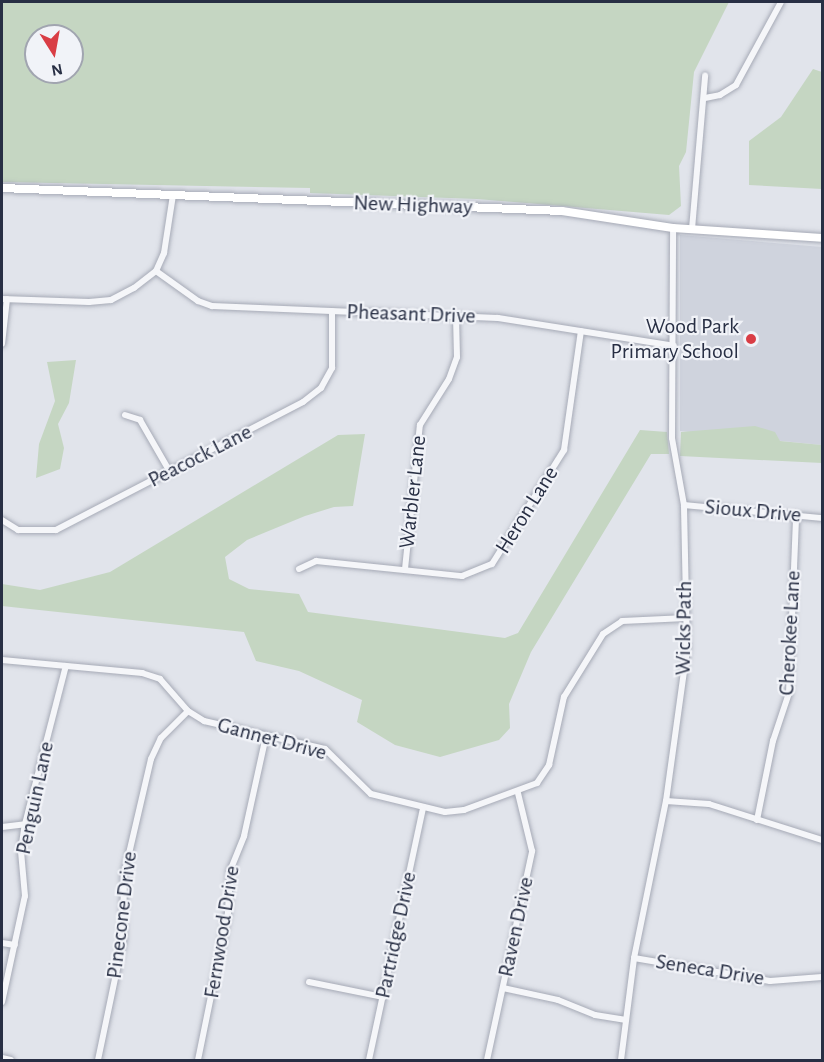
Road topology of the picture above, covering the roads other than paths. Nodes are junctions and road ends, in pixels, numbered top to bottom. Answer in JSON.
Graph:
{"nodes":[{"id":1,"x":781,"y":2,"type":"edge"},
{"id":2,"x":705,"y":76,"type":"dead end"},
{"id":3,"x":705,"y":98,"type":"junction"},
{"id":4,"x":2,"y":189,"type":"edge"},
{"id":5,"x":173,"y":195,"type":"junction"},
{"id":6,"x":673,"y":228,"type":"junction"},
{"id":7,"x":692,"y":230,"type":"junction"},
{"id":8,"x":822,"y":238,"type":"edge"},
{"id":9,"x":156,"y":271,"type":"junction"},
{"id":10,"x":4,"y":299,"type":"edge"},
{"id":11,"x":332,"y":311,"type":"junction"},
{"id":12,"x":456,"y":316,"type":"junction"},
{"id":13,"x":581,"y":332,"type":"junction"},
{"id":14,"x":2,"y":344,"type":"edge"},
{"id":15,"x":674,"y":346,"type":"junction"},
{"id":16,"x":125,"y":415,"type":"dead end"},
{"id":17,"x":170,"y":472,"type":"junction"},
{"id":18,"x":684,"y":505,"type":"junction"},
{"id":19,"x":796,"y":515,"type":"junction"},
{"id":20,"x":822,"y":518,"type":"edge"},
{"id":21,"x":2,"y":520,"type":"edge"},
{"id":22,"x":299,"y":568,"type":"dead end"},
{"id":23,"x":405,"y":569,"type":"junction"},
{"id":24,"x":686,"y":618,"type":"junction"},
{"id":25,"x":2,"y":660,"type":"edge"},
{"id":26,"x":66,"y":666,"type":"junction"},
{"id":27,"x":188,"y":711,"type":"junction"},
{"id":28,"x":266,"y":736,"type":"junction"},
{"id":29,"x":518,"y":793,"type":"junction"},
{"id":30,"x":666,"y":801,"type":"junction"},
{"id":31,"x":423,"y":809,"type":"junction"},
{"id":32,"x":757,"y":820,"type":"junction"},
{"id":33,"x":26,"y":824,"type":"junction"},
{"id":34,"x":2,"y":827,"type":"edge"},
{"id":35,"x":822,"y":840,"type":"edge"},
{"id":36,"x":2,"y":943,"type":"edge"},
{"id":37,"x":15,"y":945,"type":"junction"},
{"id":38,"x":634,"y":958,"type":"junction"},
{"id":39,"x":822,"y":977,"type":"edge"},
{"id":40,"x":309,"y":982,"type":"dead end"},
{"id":41,"x":503,"y":988,"type":"junction"},
{"id":42,"x":383,"y":997,"type":"junction"},
{"id":43,"x":2,"y":1002,"type":"edge"},
{"id":44,"x":625,"y":1020,"type":"junction"},
{"id":45,"x":2,"y":1058,"type":"edge"},
{"id":46,"x":11,"y":1060,"type":"edge"},
{"id":47,"x":98,"y":1060,"type":"edge"},
{"id":48,"x":198,"y":1060,"type":"edge"},
{"id":49,"x":369,"y":1060,"type":"edge"},
{"id":50,"x":487,"y":1060,"type":"edge"},
{"id":51,"x":621,"y":1060,"type":"edge"}],
"edges":[{"from":1,"to":3,"type":"street"},
{"from":2,"to":3,"type":"street"},
{"from":3,"to":7,"type":"street"},
{"from":4,"to":5,"type":"street","name":"New Highway"},
{"from":5,"to":6,"type":"street","name":"New Highway"},
{"from":5,"to":9,"type":"street"},
{"from":6,"to":7,"type":"street","name":"New Highway"},
{"from":6,"to":15,"type":"street","name":"Wicks Path"},
{"from":7,"to":8,"type":"street","name":"New Highway"},
{"from":9,"to":10,"type":"street"},
{"from":9,"to":11,"type":"street","name":"Pheasant Drive"},
{"from":10,"to":14,"type":"street"},
{"from":11,"to":12,"type":"street","name":"Pheasant Drive"},
{"from":11,"to":17,"type":"street","name":"Peacock Lane"},
{"from":12,"to":13,"type":"street","name":"Pheasant Drive"},
{"from":12,"to":23,"type":"street","name":"Warbler Lane"},
{"from":13,"to":15,"type":"street","name":"Pheasant Drive"},
{"from":13,"to":23,"type":"street","name":"Heron Lane"},
{"from":15,"to":18,"type":"street","name":"Wicks Path"},
{"from":16,"to":17,"type":"street"},
{"from":17,"to":21,"type":"street","name":"Peacock Lane"},
{"from":18,"to":19,"type":"street","name":"Sioux Drive"},
{"from":18,"to":24,"type":"street","name":"Wicks Path"},
{"from":19,"to":20,"type":"street","name":"Sioux Drive"},
{"from":19,"to":32,"type":"street","name":"Cherokee Lane"},
{"from":22,"to":23,"type":"street","name":"Heron Lane"},
{"from":24,"to":29,"type":"street","name":"Gannet Drive"},
{"from":24,"to":30,"type":"street","name":"Wicks Path"},
{"from":25,"to":26,"type":"street","name":"Gannet Drive"},
{"from":26,"to":27,"type":"street","name":"Gannet Drive"},
{"from":26,"to":33,"type":"street","name":"Penguin Lane"},
{"from":27,"to":28,"type":"street","name":"Gannet Drive"},
{"from":27,"to":47,"type":"street","name":"Pinecone Drive"},
{"from":28,"to":31,"type":"street","name":"Gannet Drive"},
{"from":28,"to":48,"type":"street","name":"Fernwood Drive"},
{"from":29,"to":31,"type":"street","name":"Gannet Drive"},
{"from":29,"to":41,"type":"street","name":"Raven Drive"},
{"from":30,"to":32,"type":"street"},
{"from":30,"to":38,"type":"street","name":"Wicks Path"},
{"from":31,"to":42,"type":"street","name":"Partridge Drive"},
{"from":32,"to":35,"type":"street"},
{"from":33,"to":34,"type":"street"},
{"from":33,"to":37,"type":"street","name":"Penguin Lane"},
{"from":36,"to":37,"type":"street"},
{"from":37,"to":43,"type":"street","name":"Penguin Lane"},
{"from":38,"to":39,"type":"street","name":"Seneca Drive"},
{"from":38,"to":44,"type":"street","name":"Wicks Path"},
{"from":40,"to":42,"type":"street"},
{"from":41,"to":44,"type":"street"},
{"from":41,"to":50,"type":"street","name":"Raven Drive"},
{"from":42,"to":49,"type":"street","name":"Partridge Drive"},
{"from":44,"to":51,"type":"street","name":"Wicks Path"},
{"from":45,"to":46,"type":"street"}]}
